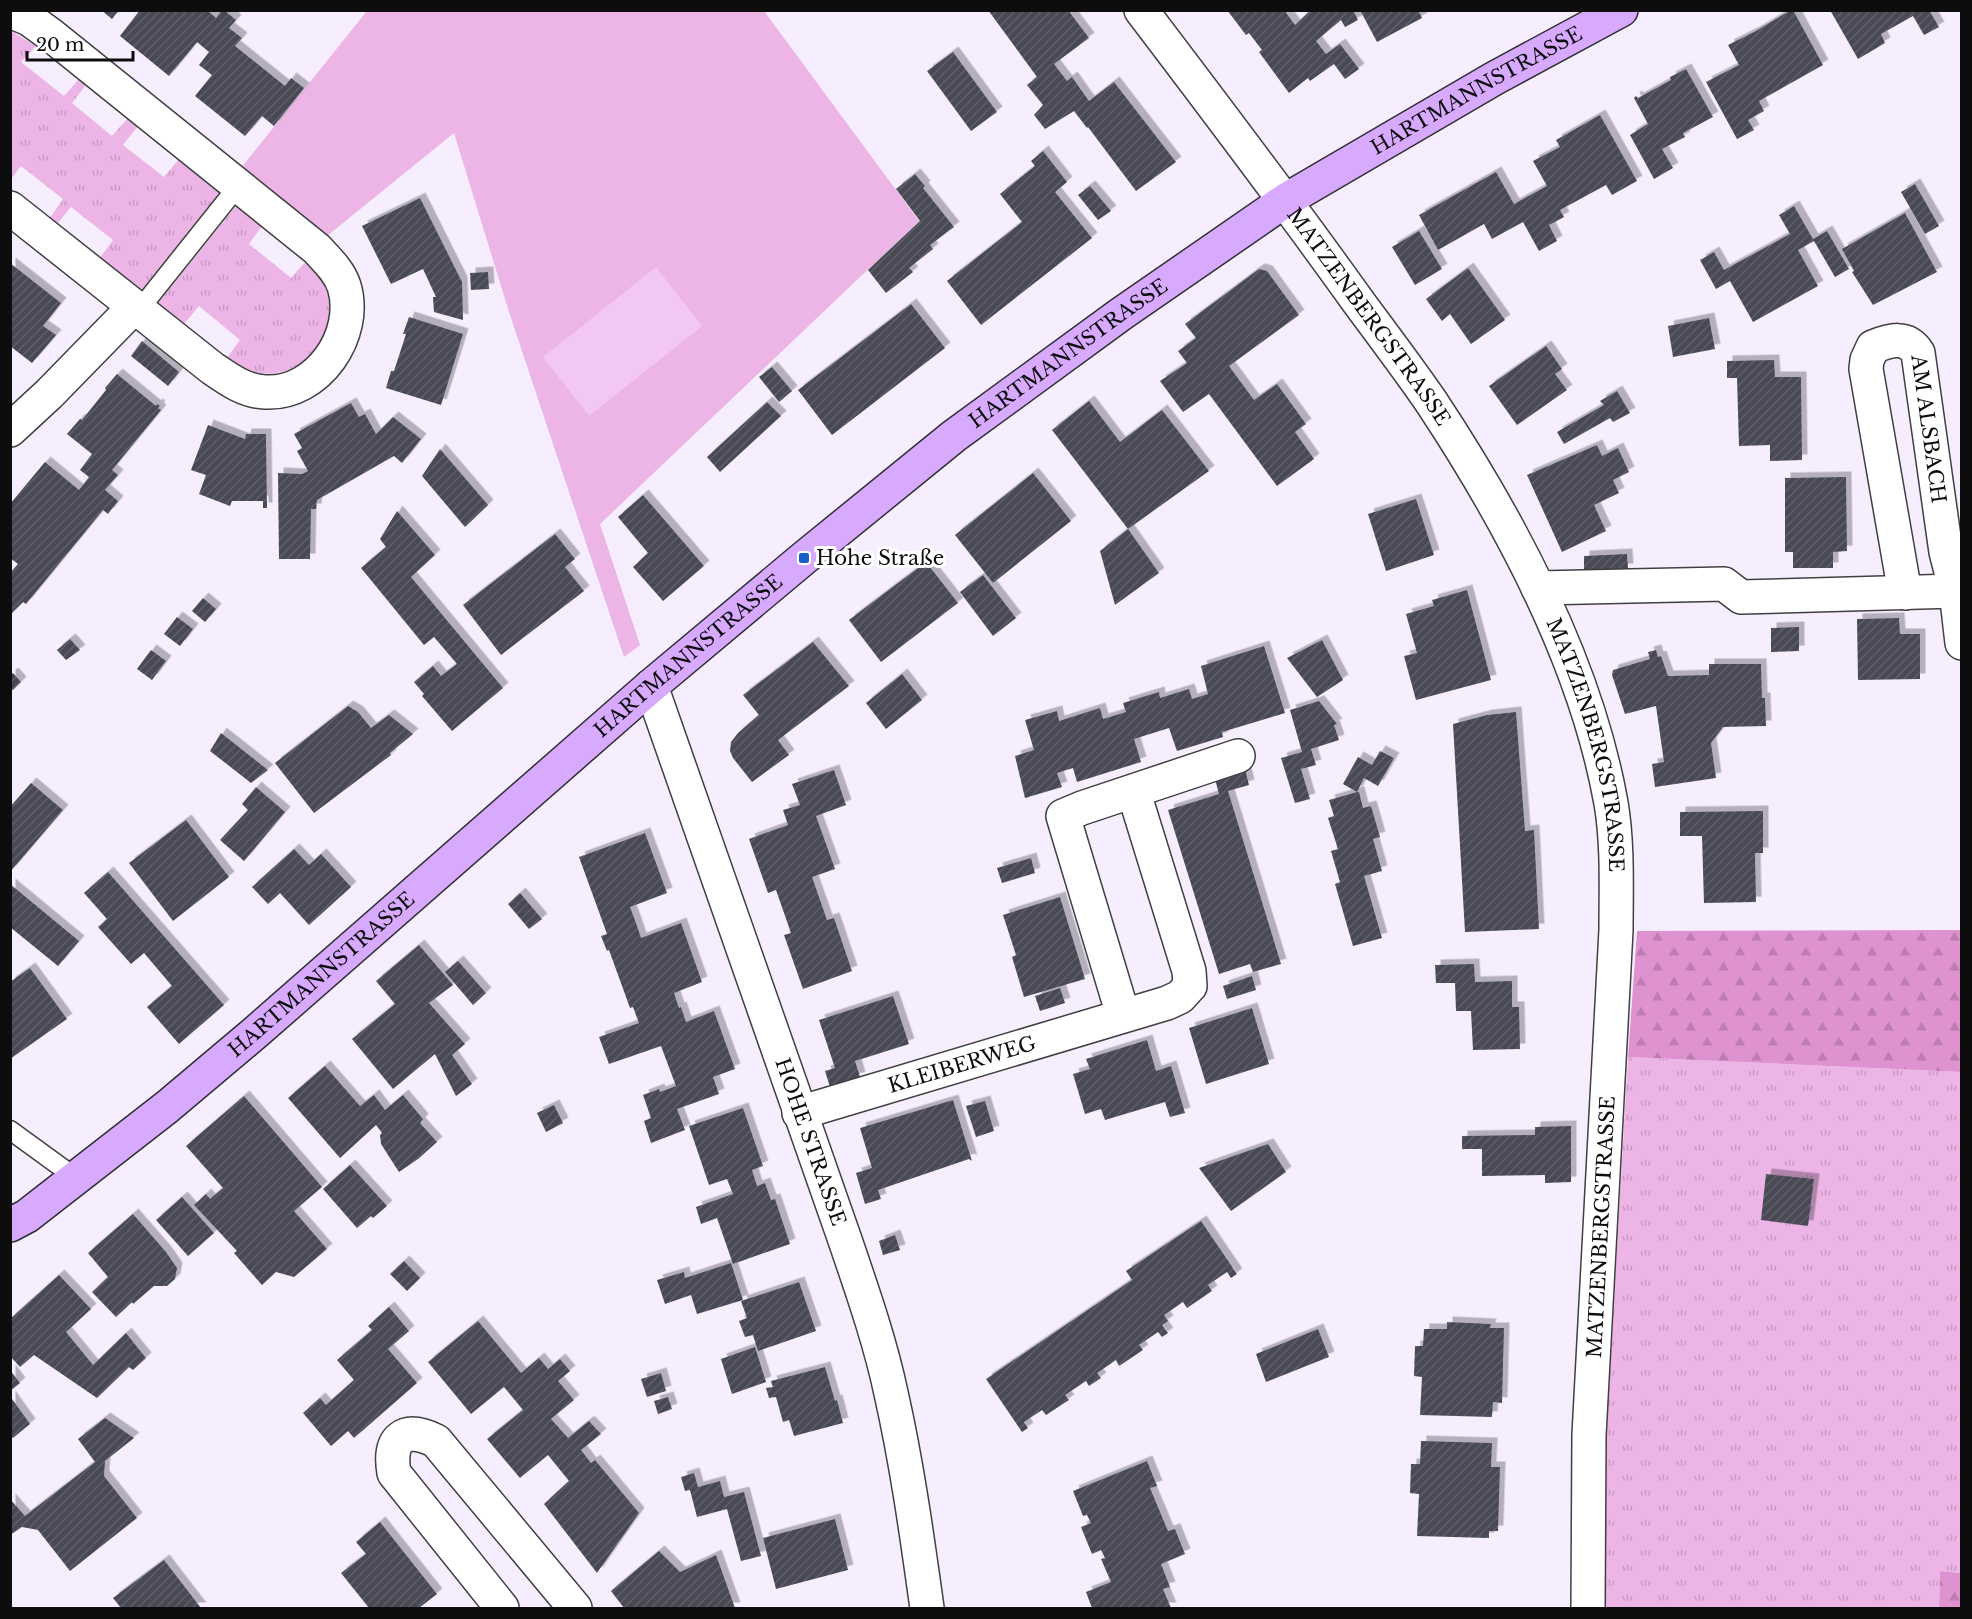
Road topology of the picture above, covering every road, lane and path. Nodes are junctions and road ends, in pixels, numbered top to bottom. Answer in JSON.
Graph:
{"nodes":[{"id":1,"x":1141,"y":10,"type":"edge"},
{"id":2,"x":1621,"y":10,"type":"edge"},
{"id":3,"x":10,"y":11,"type":"edge"},
{"id":4,"x":238,"y":186,"type":"junction"},
{"id":5,"x":1286,"y":200,"type":"junction"},
{"id":6,"x":10,"y":208,"type":"edge"},
{"id":7,"x":134,"y":307,"type":"junction"},
{"id":8,"x":10,"y":430,"type":"edge"},
{"id":9,"x":1538,"y":588,"type":"junction"},
{"id":10,"x":1956,"y":591,"type":"junction"},
{"id":11,"x":1905,"y":594,"type":"junction"},
{"id":12,"x":1962,"y":644,"type":"edge"},
{"id":13,"x":651,"y":686,"type":"junction"},
{"id":14,"x":1238,"y":756,"type":"dead end"},
{"id":15,"x":1134,"y":792,"type":"junction"},
{"id":16,"x":1123,"y":1015,"type":"junction"},
{"id":17,"x":799,"y":1113,"type":"junction"},
{"id":18,"x":10,"y":1130,"type":"edge"},
{"id":19,"x":76,"y":1178,"type":"junction"},
{"id":20,"x":10,"y":1225,"type":"edge"},
{"id":21,"x":502,"y":1608,"type":"edge"},
{"id":22,"x":575,"y":1608,"type":"edge"},
{"id":23,"x":926,"y":1608,"type":"edge"},
{"id":24,"x":1588,"y":1608,"type":"edge"}],
"edges":[{"from":1,"to":5,"type":"street","name":"MATZENBERGSTRASSE"},
{"from":2,"to":5,"type":"main road","name":"HARTMANNSTRASSE"},
{"from":3,"to":4,"type":"street"},
{"from":4,"to":7,"type":"lane"},
{"from":4,"to":7,"type":"street"},
{"from":5,"to":9,"type":"street","name":"MATZENBERGSTRASSE"},
{"from":5,"to":13,"type":"main road","name":"HARTMANNSTRASSE"},
{"from":6,"to":7,"type":"street"},
{"from":7,"to":8,"type":"street"},
{"from":9,"to":11,"type":"street"},
{"from":9,"to":24,"type":"street","name":"MATZENBERGSTRASSE"},
{"from":10,"to":11,"type":"street"},
{"from":10,"to":11,"type":"street","name":"AM ALSBACH"},
{"from":10,"to":12,"type":"street","name":"AM ALSBACH"},
{"from":13,"to":17,"type":"street","name":"HOHE STRASSE"},
{"from":13,"to":19,"type":"main road","name":"HARTMANNSTRASSE"},
{"from":14,"to":15,"type":"street"},
{"from":15,"to":16,"type":"street","name":"KLEIBERWEG"},
{"from":15,"to":16,"type":"street"},
{"from":16,"to":17,"type":"street","name":"KLEIBERWEG"},
{"from":17,"to":23,"type":"street","name":"HOHE STRASSE"},
{"from":18,"to":19,"type":"lane"},
{"from":19,"to":20,"type":"main road","name":"HARTMANNSTRASSE"},
{"from":21,"to":22,"type":"street"}]}
